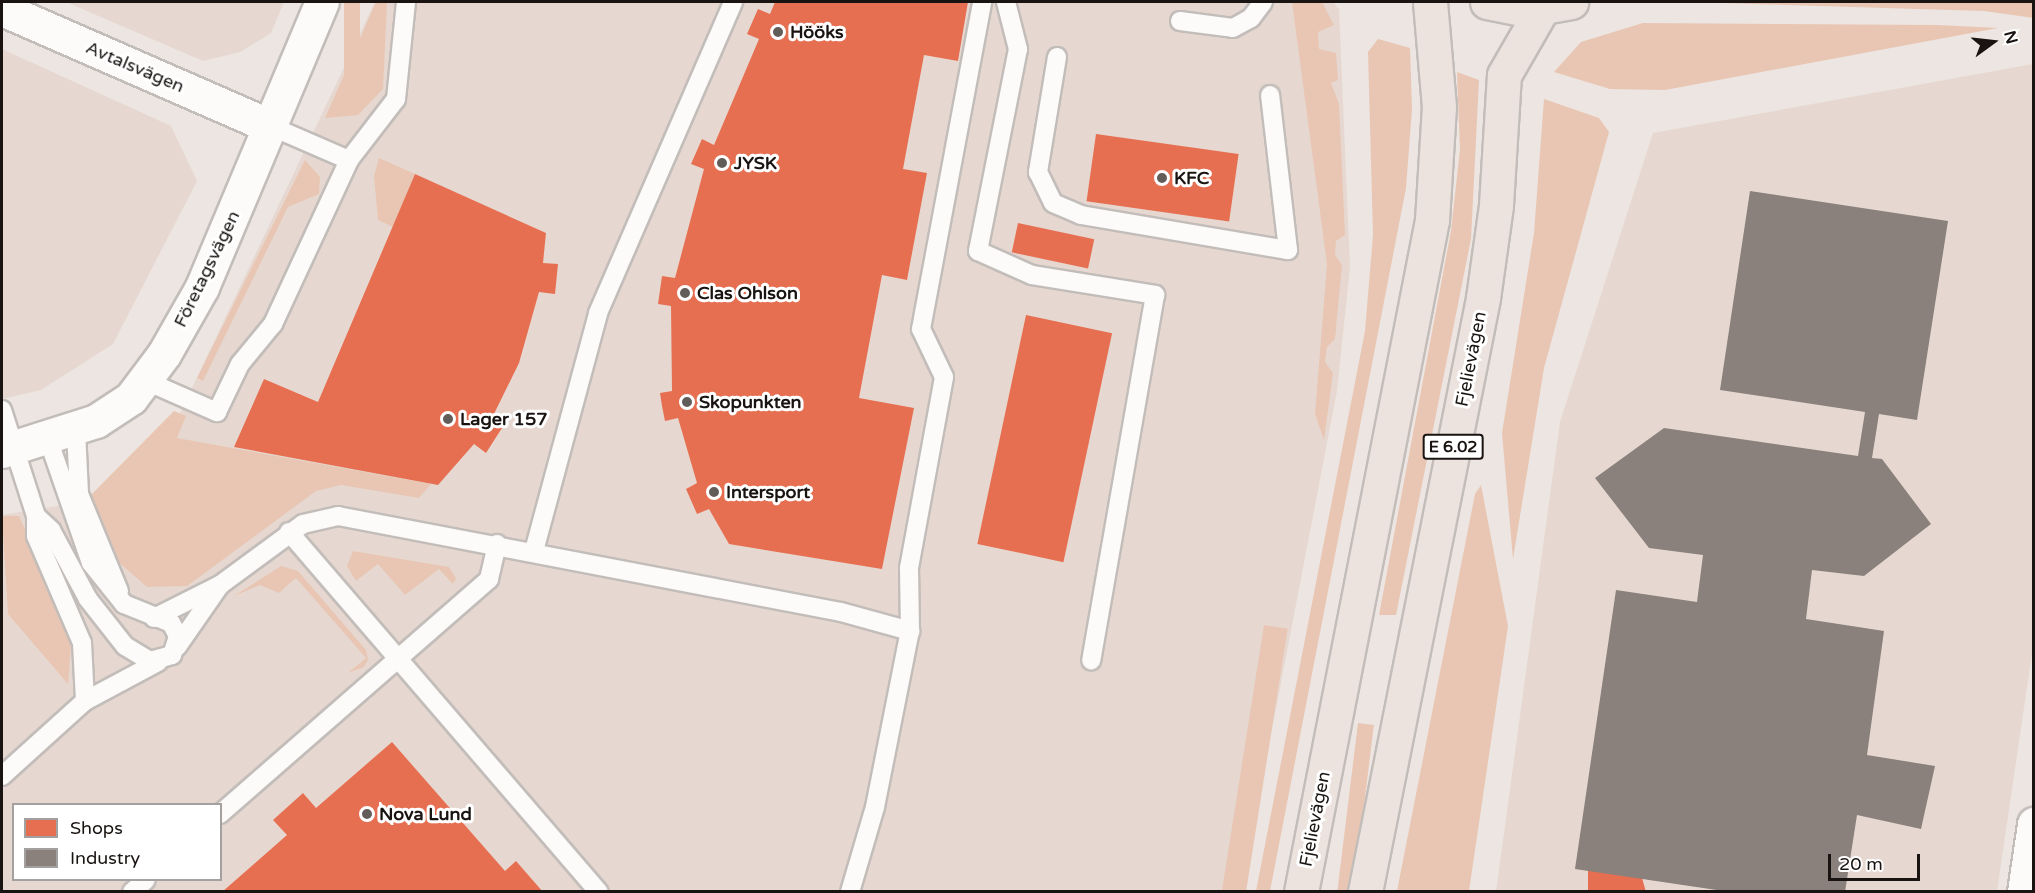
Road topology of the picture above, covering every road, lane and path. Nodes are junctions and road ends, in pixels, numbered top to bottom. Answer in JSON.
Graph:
{"nodes":[{"id":1,"x":322,"y":2,"type":"edge"},
{"id":2,"x":406,"y":2,"type":"edge"},
{"id":3,"x":733,"y":2,"type":"edge"},
{"id":4,"x":982,"y":2,"type":"edge"},
{"id":5,"x":1006,"y":2,"type":"edge"},
{"id":6,"x":1263,"y":2,"type":"edge"},
{"id":7,"x":1430,"y":2,"type":"edge"},
{"id":8,"x":1486,"y":2,"type":"edge"},
{"id":9,"x":1563,"y":4,"type":"edge"},
{"id":10,"x":2,"y":9,"type":"edge"},
{"id":11,"x":1180,"y":21,"type":"dead end"},
{"id":12,"x":1057,"y":57,"type":"dead end"},
{"id":13,"x":1270,"y":95,"type":"dead end"},
{"id":14,"x":268,"y":125,"type":"junction"},
{"id":15,"x":349,"y":160,"type":"junction"},
{"id":16,"x":144,"y":380,"type":"junction"},
{"id":17,"x":2,"y":410,"type":"edge"},
{"id":18,"x":62,"y":434,"type":"junction"},
{"id":19,"x":6,"y":450,"type":"edge"},
{"id":20,"x":36,"y":516,"type":"junction"},
{"id":21,"x":289,"y":532,"type":"junction"},
{"id":22,"x":497,"y":544,"type":"junction"},
{"id":23,"x":534,"y":551,"type":"junction"},
{"id":24,"x":220,"y":585,"type":"junction"},
{"id":25,"x":124,"y":604,"type":"junction"},
{"id":26,"x":152,"y":618,"type":"junction"},
{"id":27,"x":910,"y":631,"type":"junction"},
{"id":28,"x":177,"y":647,"type":"junction"},
{"id":29,"x":398,"y":659,"type":"junction"},
{"id":30,"x":150,"y":660,"type":"junction"},
{"id":31,"x":1091,"y":660,"type":"dead end"},
{"id":32,"x":85,"y":701,"type":"junction"},
{"id":33,"x":2,"y":776,"type":"edge"},
{"id":34,"x":222,"y":812,"type":"edge"},
{"id":35,"x":2034,"y":824,"type":"edge"},
{"id":36,"x":144,"y":881,"type":"edge"},
{"id":37,"x":132,"y":891,"type":"edge"},
{"id":38,"x":599,"y":891,"type":"edge"},
{"id":39,"x":850,"y":891,"type":"edge"},
{"id":40,"x":1301,"y":891,"type":"edge"},
{"id":41,"x":1365,"y":891,"type":"edge"},
{"id":42,"x":2024,"y":891,"type":"edge"}],
"edges":[{"from":1,"to":14,"type":"street","name":"Företagsvägen"},
{"from":2,"to":15,"type":"lane"},
{"from":3,"to":23,"type":"lane"},
{"from":4,"to":27,"type":"lane"},
{"from":5,"to":31,"type":"lane"},
{"from":6,"to":11,"type":"lane"},
{"from":7,"to":40,"type":"main road","name":"Fjelievägen"},
{"from":8,"to":9,"type":"main road","name":"Fjelievägen"},
{"from":9,"to":41,"type":"main road","name":"Fjelievägen","number":"E 6.02"},
{"from":10,"to":14,"type":"street","name":"Avtalsvägen"},
{"from":12,"to":13,"type":"lane"},
{"from":14,"to":15,"type":"lane"},
{"from":14,"to":16,"type":"street","name":"Företagsvägen"},
{"from":15,"to":16,"type":"lane"},
{"from":16,"to":18,"type":"street","name":"Företagsvägen"},
{"from":17,"to":19,"type":"lane"},
{"from":18,"to":19,"type":"street","name":"Företagsvägen"},
{"from":18,"to":25,"type":"lane"},
{"from":18,"to":25,"type":"lane"},
{"from":19,"to":20,"type":"lane"},
{"from":20,"to":30,"type":"lane"},
{"from":20,"to":32,"type":"lane"},
{"from":21,"to":22,"type":"lane"},
{"from":21,"to":24,"type":"lane"},
{"from":21,"to":29,"type":"lane"},
{"from":22,"to":23,"type":"lane"},
{"from":22,"to":29,"type":"lane"},
{"from":23,"to":27,"type":"lane"},
{"from":24,"to":26,"type":"lane"},
{"from":24,"to":28,"type":"lane"},
{"from":25,"to":26,"type":"lane"},
{"from":26,"to":28,"type":"lane"},
{"from":27,"to":39,"type":"lane"},
{"from":28,"to":30,"type":"lane"},
{"from":29,"to":34,"type":"lane"},
{"from":29,"to":38,"type":"lane"},
{"from":30,"to":32,"type":"lane"},
{"from":32,"to":33,"type":"lane"},
{"from":35,"to":42,"type":"street"},
{"from":36,"to":37,"type":"lane"}]}
